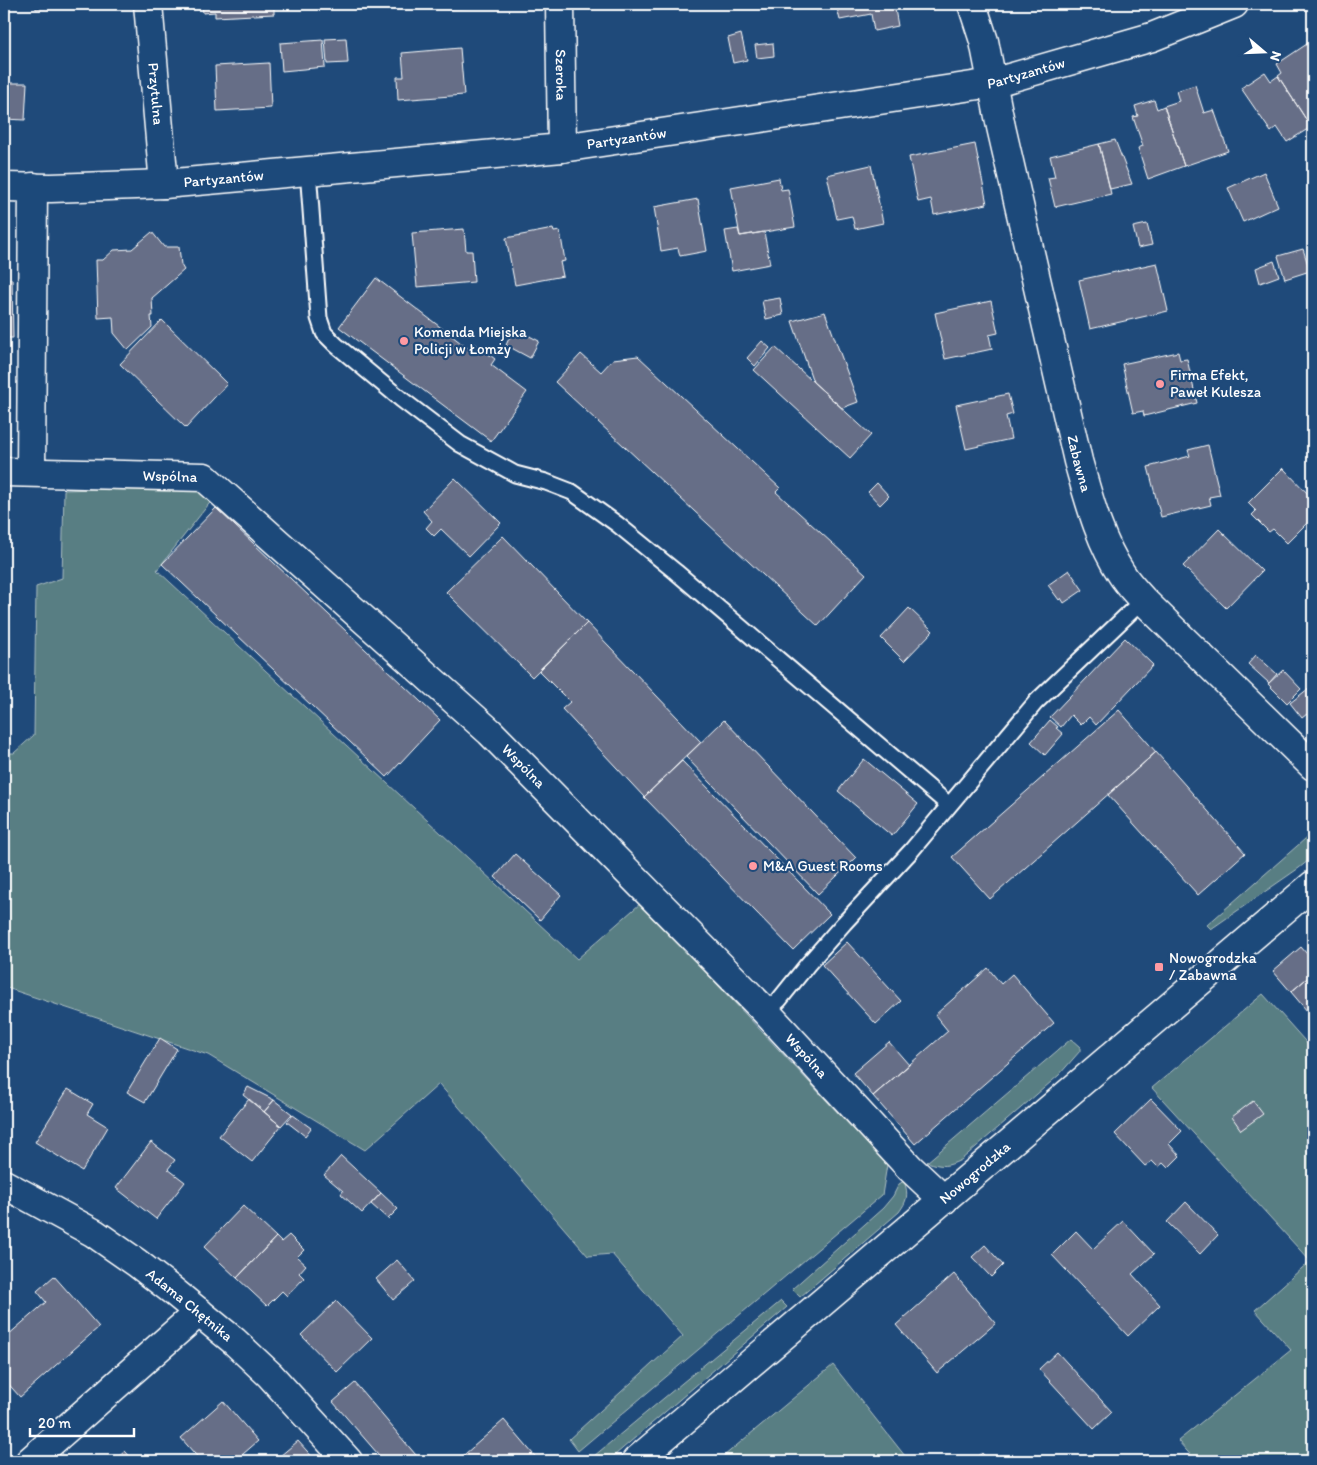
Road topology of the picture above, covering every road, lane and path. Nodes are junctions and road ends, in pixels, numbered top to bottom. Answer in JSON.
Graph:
{"nodes":[{"id":1,"x":148,"y":4,"type":"edge"},
{"id":2,"x":560,"y":4,"type":"edge"},
{"id":3,"x":972,"y":4,"type":"edge"},
{"id":4,"x":1234,"y":4,"type":"edge"},
{"id":5,"x":992,"y":83,"type":"junction"},
{"id":6,"x":562,"y":148,"type":"junction"},
{"id":7,"x":308,"y":170,"type":"junction"},
{"id":8,"x":164,"y":184,"type":"junction"},
{"id":9,"x":4,"y":187,"type":"edge"},
{"id":10,"x":33,"y":187,"type":"junction"},
{"id":11,"x":4,"y":472,"type":"edge"},
{"id":12,"x":31,"y":472,"type":"junction"},
{"id":13,"x":1142,"y":600,"type":"junction"},
{"id":14,"x":1313,"y":766,"type":"edge"},
{"id":15,"x":949,"y":805,"type":"junction"},
{"id":16,"x":1313,"y":885,"type":"edge"},
{"id":17,"x":766,"y":1012,"type":"junction"},
{"id":18,"x":4,"y":1184,"type":"edge"},
{"id":19,"x":944,"y":1200,"type":"junction"},
{"id":20,"x":199,"y":1312,"type":"junction"},
{"id":21,"x":30,"y":1461,"type":"edge"},
{"id":22,"x":348,"y":1461,"type":"edge"},
{"id":23,"x":636,"y":1461,"type":"edge"}],
"edges":[{"from":1,"to":8,"type":"street","name":"Przytulna"},
{"from":2,"to":6,"type":"street","name":"Szeroka"},
{"from":3,"to":5,"type":"street","name":"Zabawna"},
{"from":4,"to":5,"type":"street","name":"Partyzantów"},
{"from":5,"to":6,"type":"street","name":"Partyzantów"},
{"from":5,"to":13,"type":"street","name":"Zabawna"},
{"from":6,"to":7,"type":"street","name":"Partyzantów"},
{"from":7,"to":8,"type":"street","name":"Partyzantów"},
{"from":7,"to":15,"type":"lane"},
{"from":8,"to":10,"type":"street","name":"Partyzantów"},
{"from":9,"to":10,"type":"street","name":"Partyzantów"},
{"from":10,"to":12,"type":"street"},
{"from":11,"to":12,"type":"street","name":"Wspólna"},
{"from":12,"to":17,"type":"street","name":"Wspólna"},
{"from":13,"to":14,"type":"street","name":"Zabawna"},
{"from":13,"to":15,"type":"lane"},
{"from":15,"to":17,"type":"lane"},
{"from":16,"to":19,"type":"street","name":"Nowogrodzka"},
{"from":17,"to":19,"type":"street","name":"Wspólna"},
{"from":18,"to":20,"type":"street","name":"Adama Chętnika"},
{"from":19,"to":23,"type":"street","name":"Nowogrodzka"},
{"from":20,"to":21,"type":"street"},
{"from":20,"to":22,"type":"street","name":"Adama Chętnika"}]}
